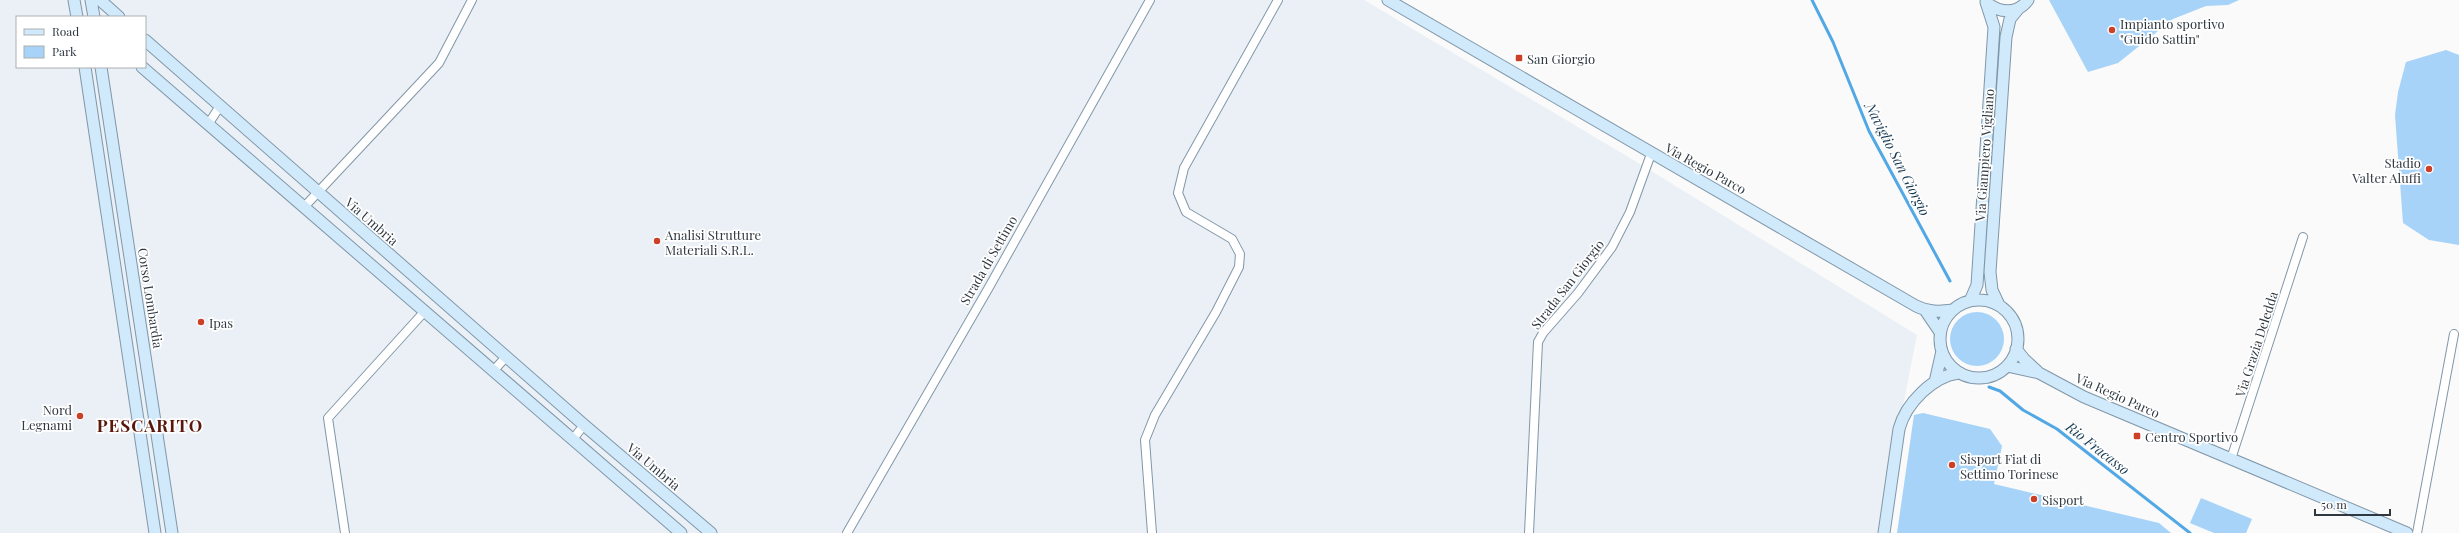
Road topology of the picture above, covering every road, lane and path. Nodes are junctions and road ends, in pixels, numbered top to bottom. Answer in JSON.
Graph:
{"nodes":[{"id":1,"x":74,"y":0,"type":"edge"},
{"id":2,"x":91,"y":0,"type":"edge"},
{"id":3,"x":100,"y":0,"type":"edge"},
{"id":4,"x":472,"y":0,"type":"edge"},
{"id":5,"x":1150,"y":0,"type":"edge"},
{"id":6,"x":1278,"y":0,"type":"edge"},
{"id":7,"x":1388,"y":0,"type":"edge"},
{"id":8,"x":2028,"y":0,"type":"edge"},
{"id":9,"x":1985,"y":1,"type":"edge"},
{"id":10,"x":2019,"y":8,"type":"junction"},
{"id":11,"x":78,"y":16,"type":"edge"},
{"id":12,"x":94,"y":16,"type":"edge"},
{"id":13,"x":118,"y":16,"type":"edge"},
{"id":14,"x":146,"y":41,"type":"edge"},
{"id":15,"x":85,"y":68,"type":"edge"},
{"id":16,"x":101,"y":68,"type":"edge"},
{"id":17,"x":143,"y":68,"type":"edge"},
{"id":18,"x":220,"y":106,"type":"junction"},
{"id":19,"x":209,"y":123,"type":"junction"},
{"id":20,"x":111,"y":128,"type":"junction"},
{"id":21,"x":94,"y":130,"type":"junction"},
{"id":22,"x":1651,"y":154,"type":"junction"},
{"id":23,"x":318,"y":192,"type":"junction"},
{"id":24,"x":305,"y":206,"type":"junction"},
{"id":25,"x":2303,"y":237,"type":"dead end"},
{"id":26,"x":1970,"y":301,"type":"junction"},
{"id":27,"x":1999,"y":306,"type":"junction"},
{"id":28,"x":1925,"y":310,"type":"junction"},
{"id":29,"x":1953,"y":310,"type":"junction"},
{"id":30,"x":425,"y":311,"type":"junction"},
{"id":31,"x":1940,"y":332,"type":"junction"},
{"id":32,"x":2454,"y":334,"type":"dead end"},
{"id":33,"x":2016,"y":349,"type":"junction"},
{"id":34,"x":1942,"y":351,"type":"junction"},
{"id":35,"x":506,"y":357,"type":"junction"},
{"id":36,"x":2007,"y":366,"type":"junction"},
{"id":37,"x":494,"y":370,"type":"junction"},
{"id":38,"x":1959,"y":373,"type":"junction"},
{"id":39,"x":2040,"y":374,"type":"junction"},
{"id":40,"x":1934,"y":382,"type":"junction"},
{"id":41,"x":152,"y":400,"type":"junction"},
{"id":42,"x":136,"y":403,"type":"junction"},
{"id":43,"x":584,"y":426,"type":"junction"},
{"id":44,"x":573,"y":439,"type":"junction"},
{"id":45,"x":2231,"y":459,"type":"junction"},
{"id":46,"x":706,"y":531,"type":"edge"},
{"id":47,"x":156,"y":533,"type":"edge"},
{"id":48,"x":172,"y":533,"type":"edge"},
{"id":49,"x":345,"y":533,"type":"edge"},
{"id":50,"x":681,"y":533,"type":"edge"},
{"id":51,"x":847,"y":533,"type":"edge"},
{"id":52,"x":1152,"y":533,"type":"edge"},
{"id":53,"x":1529,"y":533,"type":"edge"},
{"id":54,"x":1884,"y":533,"type":"edge"},
{"id":55,"x":2407,"y":533,"type":"edge"},
{"id":56,"x":2417,"y":533,"type":"edge"}],
"edges":[{"from":1,"to":11,"type":"street"},
{"from":2,"to":12,"type":"street"},
{"from":3,"to":13,"type":"street"},
{"from":4,"to":23,"type":"street"},
{"from":5,"to":51,"type":"street","name":"Strada di Settimo"},
{"from":6,"to":52,"type":"street"},
{"from":7,"to":22,"type":"street","name":"Via Regio Parco"},
{"from":8,"to":10,"type":"street","name":"Via Giampiero Vigliano"},
{"from":9,"to":10,"type":"street"},
{"from":9,"to":26,"type":"street","name":"Via Giampiero Vigliano"},
{"from":10,"to":27,"type":"street","name":"Via Giampiero Vigliano"},
{"from":14,"to":18,"type":"street","name":"Via Umbria"},
{"from":15,"to":21,"type":"street"},
{"from":16,"to":20,"type":"street","name":"Corso Lombardia"},
{"from":17,"to":19,"type":"street"},
{"from":18,"to":19,"type":"street"},
{"from":18,"to":23,"type":"street","name":"Via Umbria"},
{"from":19,"to":24,"type":"street"},
{"from":20,"to":21,"type":"street"},
{"from":20,"to":41,"type":"street","name":"Corso Lombardia"},
{"from":21,"to":42,"type":"street"},
{"from":22,"to":28,"type":"street","name":"Via Regio Parco"},
{"from":22,"to":53,"type":"street","name":"Strada San Giorgio"},
{"from":23,"to":24,"type":"street"},
{"from":23,"to":35,"type":"street","name":"Via Umbria"},
{"from":24,"to":30,"type":"street"},
{"from":25,"to":45,"type":"street","name":"Via Grazia Deledda"},
{"from":26,"to":27,"type":"street"},
{"from":26,"to":29,"type":"street"},
{"from":27,"to":33,"type":"street"},
{"from":28,"to":29,"type":"street","name":"Via Regio Parco"},
{"from":28,"to":31,"type":"street","name":"Via Regio Parco"},
{"from":29,"to":31,"type":"street"},
{"from":30,"to":37,"type":"street"},
{"from":30,"to":49,"type":"street"},
{"from":31,"to":34,"type":"street"},
{"from":32,"to":56,"type":"street"},
{"from":33,"to":36,"type":"street"},
{"from":33,"to":39,"type":"street","name":"Via Regio Parco"},
{"from":34,"to":38,"type":"street"},
{"from":34,"to":40,"type":"street"},
{"from":35,"to":37,"type":"street"},
{"from":35,"to":43,"type":"street","name":"Via Umbria"},
{"from":36,"to":38,"type":"street"},
{"from":36,"to":39,"type":"street","name":"Via Regio Parco"},
{"from":37,"to":44,"type":"street"},
{"from":38,"to":40,"type":"street"},
{"from":39,"to":45,"type":"street","name":"Via Regio Parco"},
{"from":40,"to":54,"type":"street"},
{"from":41,"to":42,"type":"street"},
{"from":41,"to":48,"type":"street","name":"Corso Lombardia"},
{"from":42,"to":47,"type":"street"},
{"from":43,"to":44,"type":"street"},
{"from":43,"to":46,"type":"street","name":"Via Umbria"},
{"from":44,"to":50,"type":"street"},
{"from":45,"to":55,"type":"street","name":"Via Regio Parco"}]}
